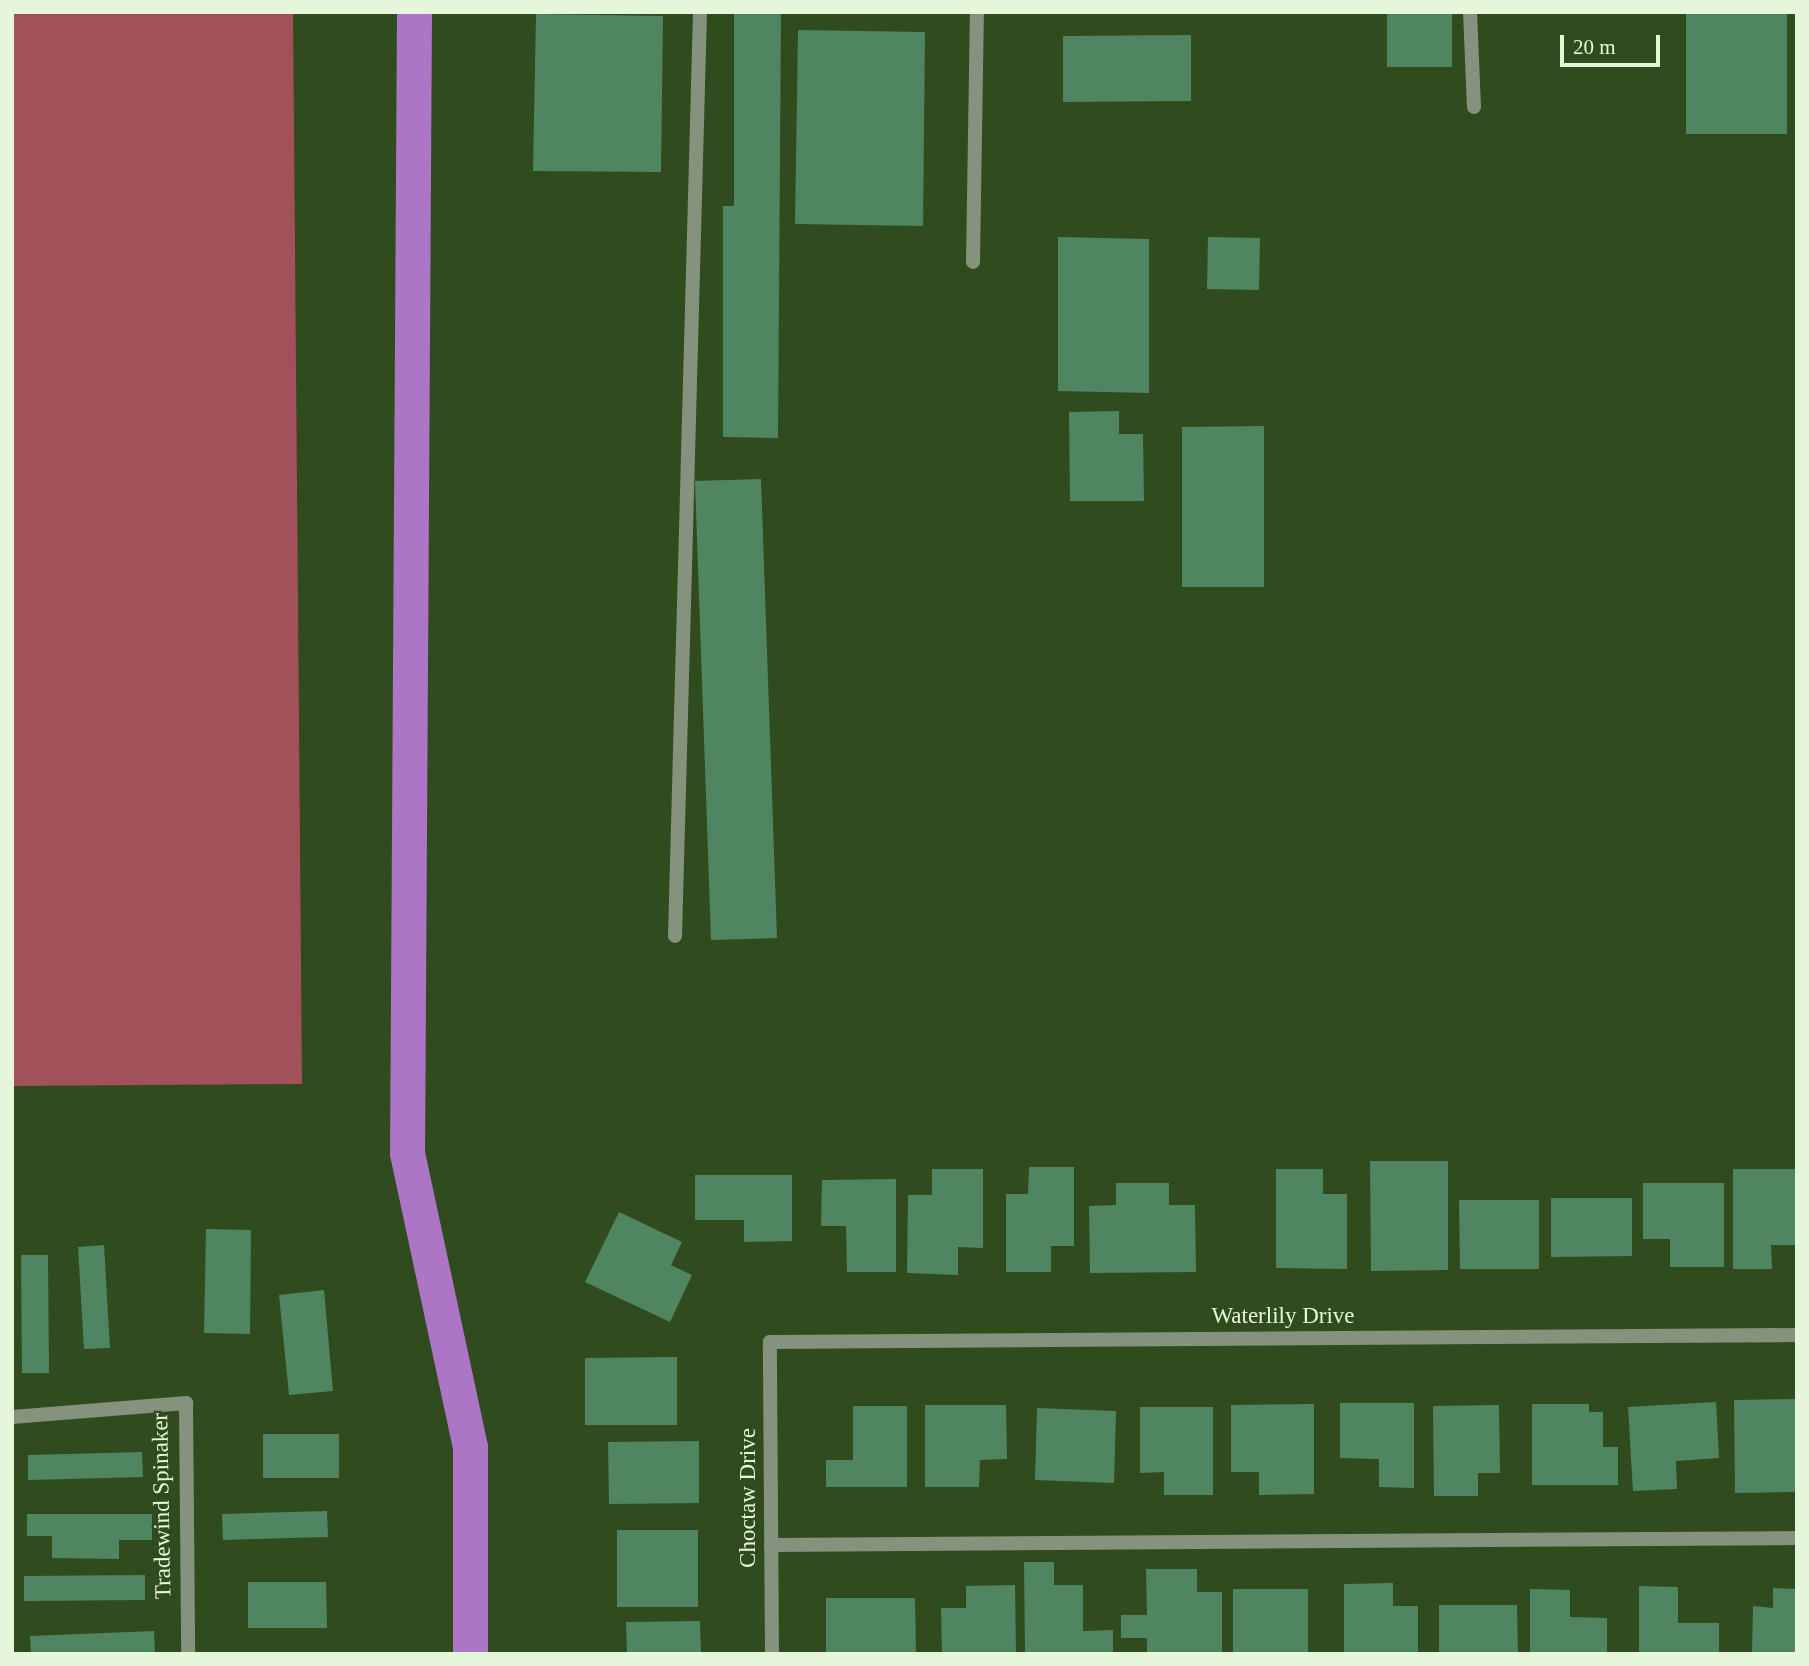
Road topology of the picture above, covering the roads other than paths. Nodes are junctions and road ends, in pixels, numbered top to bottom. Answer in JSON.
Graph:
{"nodes":[{"id":1,"x":700,"y":12,"type":"edge"},
{"id":2,"x":976,"y":12,"type":"edge"},
{"id":3,"x":1470,"y":12,"type":"edge"},
{"id":4,"x":1474,"y":107,"type":"dead end"},
{"id":5,"x":973,"y":262,"type":"dead end"},
{"id":6,"x":675,"y":936,"type":"dead end"},
{"id":7,"x":1797,"y":1335,"type":"edge"},
{"id":8,"x":770,"y":1342,"type":"joint"},
{"id":9,"x":12,"y":1417,"type":"edge"},
{"id":10,"x":1797,"y":1538,"type":"edge"},
{"id":11,"x":771,"y":1545,"type":"junction"},
{"id":12,"x":188,"y":1654,"type":"edge"},
{"id":13,"x":772,"y":1654,"type":"edge"}],
"edges":[{"from":1,"to":6,"type":"street"},
{"from":2,"to":5,"type":"street"},
{"from":3,"to":4,"type":"street"},
{"from":7,"to":8,"type":"street","name":"Waterlily Drive"},
{"from":8,"to":11,"type":"street","name":"Choctaw Drive"},
{"from":9,"to":12,"type":"street","name":"Tradewind Spinaker"},
{"from":10,"to":11,"type":"street"},
{"from":11,"to":13,"type":"street","name":"Choctaw Drive"}]}
